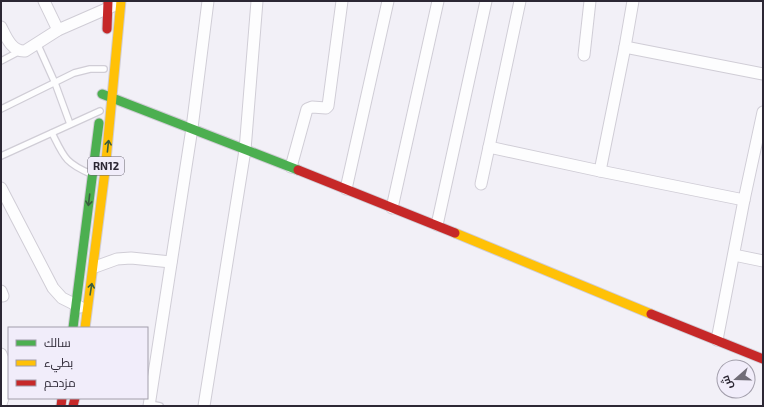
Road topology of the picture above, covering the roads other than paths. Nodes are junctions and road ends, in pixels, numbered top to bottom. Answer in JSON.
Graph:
{"nodes":[{"id":1,"x":44,"y":1,"type":"edge"},
{"id":2,"x":208,"y":1,"type":"edge"},
{"id":3,"x":257,"y":1,"type":"edge"},
{"id":4,"x":342,"y":1,"type":"edge"},
{"id":5,"x":388,"y":1,"type":"edge"},
{"id":6,"x":438,"y":1,"type":"edge"},
{"id":7,"x":486,"y":1,"type":"edge"},
{"id":8,"x":520,"y":1,"type":"edge"},
{"id":9,"x":590,"y":1,"type":"edge"},
{"id":10,"x":633,"y":1,"type":"edge"},
{"id":11,"x":121,"y":2,"type":"edge"},
{"id":12,"x":108,"y":5,"type":"edge"},
{"id":13,"x":1,"y":27,"type":"edge"},
{"id":14,"x":58,"y":30,"type":"junction"},
{"id":15,"x":106,"y":39,"type":"dead end"},
{"id":16,"x":37,"y":43,"type":"junction"},
{"id":17,"x":625,"y":47,"type":"junction"},
{"id":18,"x":20,"y":51,"type":"junction"},
{"id":19,"x":584,"y":55,"type":"dead end"},
{"id":20,"x":1,"y":61,"type":"edge"},
{"id":21,"x":104,"y":69,"type":"dead end"},
{"id":22,"x":763,"y":74,"type":"edge"},
{"id":23,"x":55,"y":83,"type":"junction"},
{"id":24,"x":113,"y":98,"type":"junction"},
{"id":25,"x":1,"y":109,"type":"edge"},
{"id":26,"x":100,"y":110,"type":"junction"},
{"id":27,"x":763,"y":112,"type":"edge"},
{"id":28,"x":70,"y":124,"type":"junction"},
{"id":29,"x":192,"y":128,"type":"junction"},
{"id":30,"x":52,"y":132,"type":"junction"},
{"id":31,"x":489,"y":147,"type":"junction"},
{"id":32,"x":245,"y":150,"type":"junction"},
{"id":33,"x":1,"y":156,"type":"edge"},
{"id":34,"x":291,"y":167,"type":"junction"},
{"id":35,"x":600,"y":171,"type":"junction"},
{"id":36,"x":92,"y":174,"type":"junction"},
{"id":37,"x":481,"y":184,"type":"dead end"},
{"id":38,"x":1,"y":188,"type":"edge"},
{"id":39,"x":346,"y":189,"type":"junction"},
{"id":40,"x":744,"y":200,"type":"junction"},
{"id":41,"x":392,"y":208,"type":"junction"},
{"id":42,"x":437,"y":225,"type":"junction"},
{"id":43,"x":734,"y":255,"type":"junction"},
{"id":44,"x":763,"y":261,"type":"edge"},
{"id":45,"x":171,"y":262,"type":"junction"},
{"id":46,"x":95,"y":267,"type":"junction"},
{"id":47,"x":76,"y":305,"type":"junction"},
{"id":48,"x":88,"y":311,"type":"junction"},
{"id":49,"x":73,"y":327,"type":"edge"},
{"id":50,"x":85,"y":327,"type":"edge"},
{"id":51,"x":717,"y":340,"type":"junction"},
{"id":52,"x":1,"y":354,"type":"edge"},
{"id":53,"x":763,"y":359,"type":"edge"},
{"id":54,"x":1,"y":404,"type":"edge"},
{"id":55,"x":153,"y":405,"type":"edge"},
{"id":56,"x":204,"y":406,"type":"edge"}],
"edges":[{"from":1,"to":14,"type":"street"},
{"from":2,"to":29,"type":"street"},
{"from":3,"to":32,"type":"street"},
{"from":4,"to":34,"type":"street"},
{"from":5,"to":39,"type":"street"},
{"from":6,"to":41,"type":"street"},
{"from":7,"to":42,"type":"street"},
{"from":8,"to":31,"type":"street"},
{"from":9,"to":19,"type":"street"},
{"from":10,"to":17,"type":"street"},
{"from":11,"to":12,"type":"street"},
{"from":11,"to":24,"type":"street","number":"RN12"},
{"from":12,"to":14,"type":"street"},
{"from":12,"to":15,"type":"street"},
{"from":13,"to":18,"type":"street"},
{"from":14,"to":16,"type":"street"},
{"from":16,"to":18,"type":"street"},
{"from":16,"to":23,"type":"lane"},
{"from":17,"to":22,"type":"street"},
{"from":17,"to":35,"type":"street"},
{"from":18,"to":20,"type":"lane"},
{"from":21,"to":23,"type":"lane"},
{"from":23,"to":25,"type":"lane"},
{"from":23,"to":28,"type":"lane"},
{"from":24,"to":26,"type":"street","number":"RN12"},
{"from":24,"to":29,"type":"street"},
{"from":46,"to":24,"type":"street","number":"RN12","one_way":true},
{"from":26,"to":28,"type":"lane"},
{"from":26,"to":36,"type":"street","number":"RN12"},
{"from":27,"to":40,"type":"street"},
{"from":28,"to":30,"type":"lane"},
{"from":29,"to":32,"type":"street"},
{"from":29,"to":45,"type":"street"},
{"from":30,"to":33,"type":"lane"},
{"from":30,"to":36,"type":"lane"},
{"from":31,"to":35,"type":"street"},
{"from":31,"to":37,"type":"street"},
{"from":32,"to":34,"type":"street"},
{"from":32,"to":56,"type":"street"},
{"from":34,"to":39,"type":"street"},
{"from":35,"to":40,"type":"street"},
{"from":36,"to":47,"type":"street","number":"RN12","one_way":true},
{"from":38,"to":47,"type":"street"},
{"from":39,"to":41,"type":"street"},
{"from":40,"to":43,"type":"street"},
{"from":41,"to":42,"type":"street"},
{"from":42,"to":51,"type":"street"},
{"from":43,"to":44,"type":"street"},
{"from":43,"to":51,"type":"street"},
{"from":45,"to":46,"type":"street"},
{"from":45,"to":55,"type":"street"},
{"from":48,"to":46,"type":"street","number":"RN12","one_way":true},
{"from":47,"to":48,"type":"street"},
{"from":47,"to":49,"type":"street","number":"RN12"},
{"from":48,"to":50,"type":"street","number":"RN12"},
{"from":51,"to":53,"type":"street"},
{"from":52,"to":54,"type":"street"}]}
